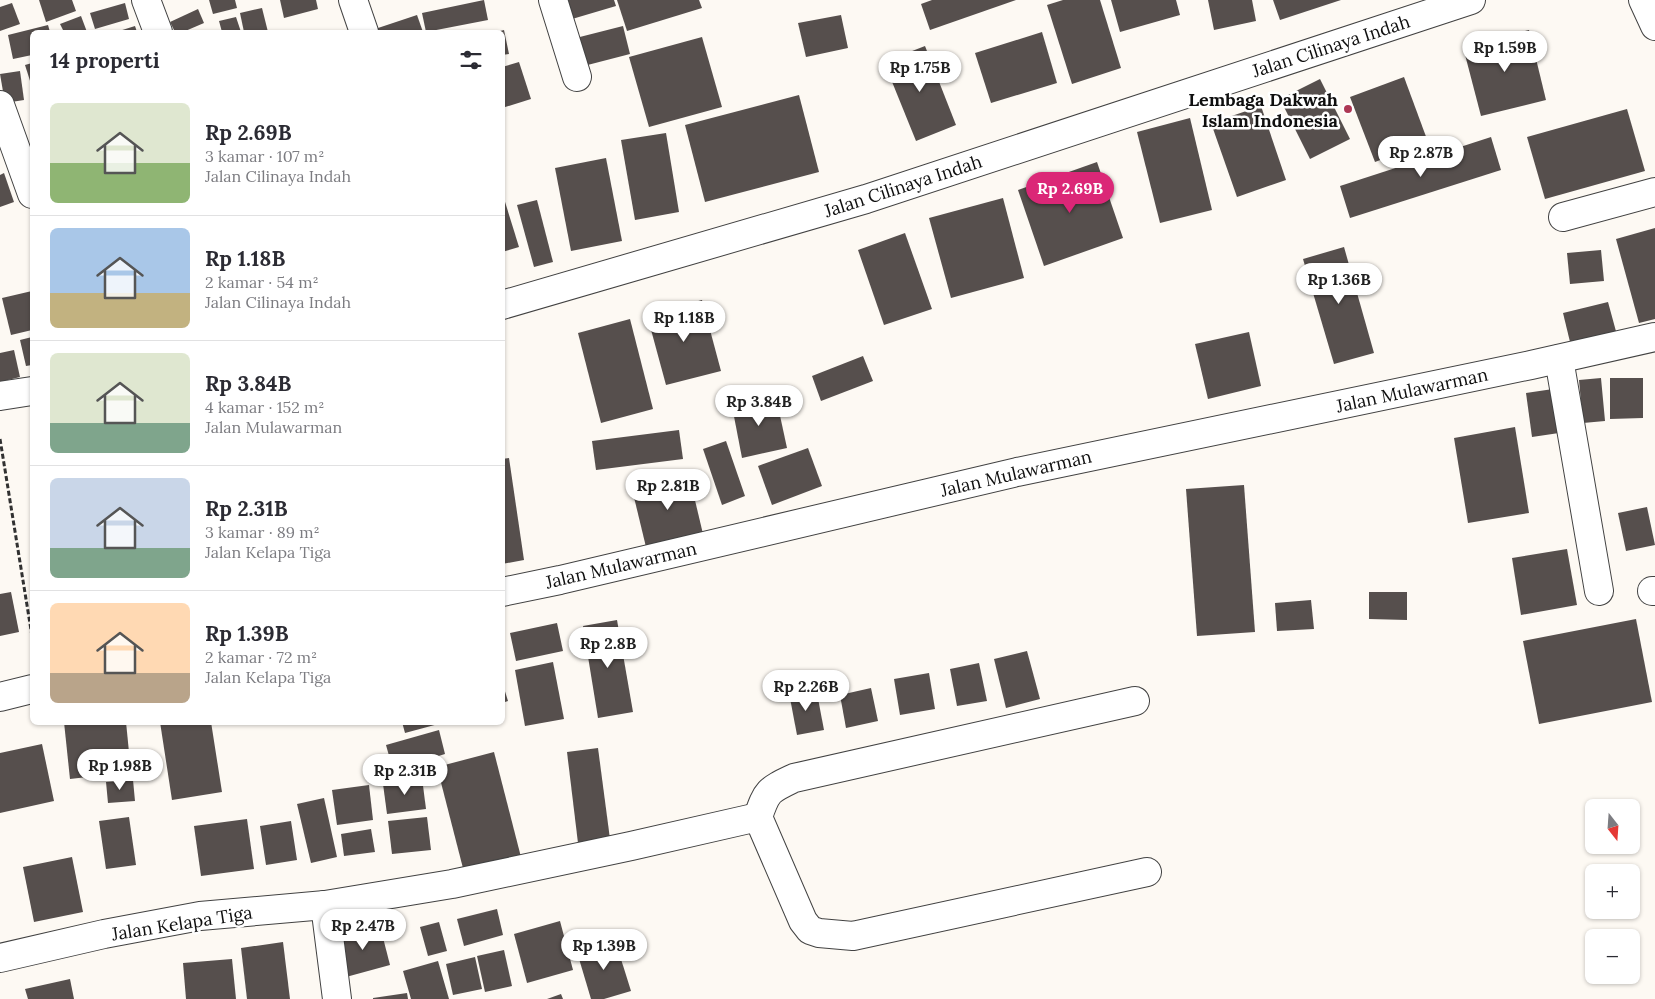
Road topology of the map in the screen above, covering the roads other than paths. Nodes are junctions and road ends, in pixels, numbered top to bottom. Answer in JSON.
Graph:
{"nodes":[{"id":1,"x":146,"y":0,"type":"edge"},
{"id":2,"x":353,"y":0,"type":"edge"},
{"id":3,"x":554,"y":0,"type":"edge"},
{"id":4,"x":1471,"y":0,"type":"edge"},
{"id":5,"x":1642,"y":0,"type":"edge"},
{"id":6,"x":1655,"y":26,"type":"edge"},
{"id":7,"x":157,"y":30,"type":"edge"},
{"id":8,"x":363,"y":30,"type":"edge"},
{"id":9,"x":577,"y":77,"type":"dead end"},
{"id":10,"x":0,"y":105,"type":"edge"},
{"id":11,"x":30,"y":188,"type":"edge"},
{"id":12,"x":1655,"y":192,"type":"edge"},
{"id":13,"x":1563,"y":217,"type":"dead end"},
{"id":14,"x":505,"y":304,"type":"edge"},
{"id":15,"x":1655,"y":337,"type":"edge"},
{"id":16,"x":1546,"y":362,"type":"junction"},
{"id":17,"x":30,"y":391,"type":"edge"},
{"id":18,"x":0,"y":396,"type":"edge"},
{"id":19,"x":505,"y":591,"type":"edge"},
{"id":20,"x":1599,"y":591,"type":"dead end"},
{"id":21,"x":30,"y":690,"type":"edge"},
{"id":22,"x":0,"y":697,"type":"edge"},
{"id":23,"x":1135,"y":701,"type":"dead end"},
{"id":24,"x":758,"y":817,"type":"junction"},
{"id":25,"x":1147,"y":872,"type":"dead end"},
{"id":26,"x":325,"y":905,"type":"junction"},
{"id":27,"x":0,"y":958,"type":"edge"},
{"id":28,"x":337,"y":999,"type":"edge"}],
"edges":[{"from":1,"to":7,"type":"street"},
{"from":2,"to":8,"type":"street"},
{"from":3,"to":9,"type":"street"},
{"from":4,"to":14,"type":"street","name":"Jalan Cilinaya Indah"},
{"from":5,"to":6,"type":"street"},
{"from":10,"to":11,"type":"street"},
{"from":12,"to":13,"type":"street"},
{"from":15,"to":16,"type":"street","name":"Jalan Mulawarman"},
{"from":16,"to":19,"type":"street","name":"Jalan Mulawarman"},
{"from":16,"to":20,"type":"street"},
{"from":17,"to":18,"type":"street"},
{"from":21,"to":22,"type":"street"},
{"from":23,"to":24,"type":"street"},
{"from":24,"to":25,"type":"street"},
{"from":24,"to":26,"type":"street","name":"Jalan Kelapa Tiga"},
{"from":26,"to":27,"type":"street","name":"Jalan Kelapa Tiga"},
{"from":26,"to":28,"type":"street"}]}
